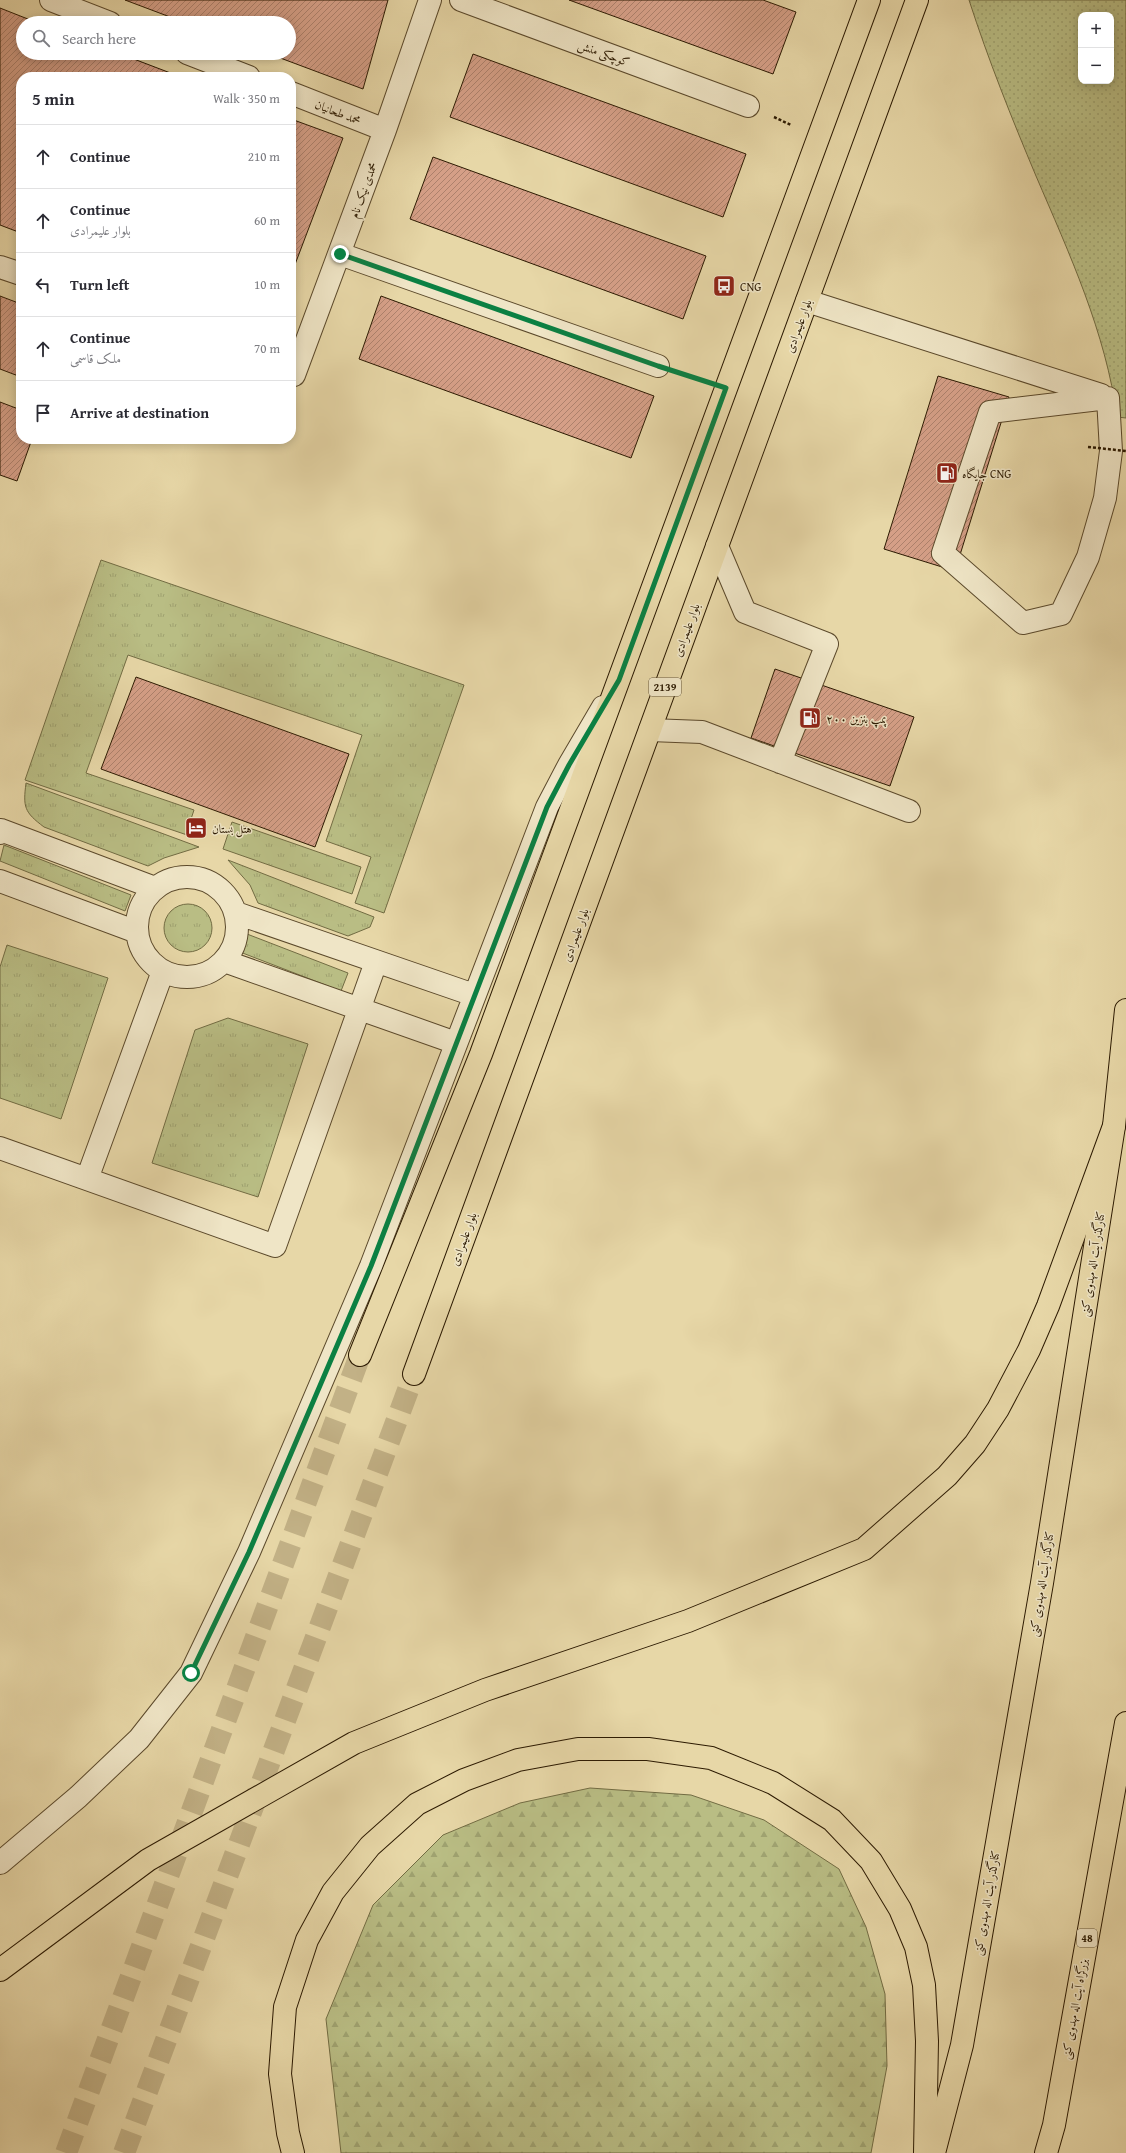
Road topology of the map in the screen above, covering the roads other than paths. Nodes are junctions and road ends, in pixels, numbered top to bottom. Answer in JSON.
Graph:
{"nodes":[{"id":1,"x":51,"y":0,"type":"edge"},
{"id":2,"x":430,"y":0,"type":"edge"},
{"id":3,"x":461,"y":0,"type":"edge"},
{"id":4,"x":869,"y":0,"type":"edge"},
{"id":5,"x":917,"y":0,"type":"edge"},
{"id":6,"x":92,"y":16,"type":"edge"},
{"id":7,"x":205,"y":60,"type":"edge"},
{"id":8,"x":236,"y":72,"type":"edge"},
{"id":9,"x":296,"y":95,"type":"edge"},
{"id":10,"x":748,"y":106,"type":"road end"},
{"id":11,"x":385,"y":130,"type":"junction"},
{"id":12,"x":340,"y":254,"type":"junction"},
{"id":13,"x":0,"y":267,"type":"edge"},
{"id":14,"x":16,"y":272,"type":"edge"},
{"id":15,"x":807,"y":301,"type":"junction"},
{"id":16,"x":658,"y":366,"type":"road end"},
{"id":17,"x":296,"y":370,"type":"edge"},
{"id":18,"x":1108,"y":398,"type":"junction"},
{"id":19,"x":717,"y":546,"type":"junction"},
{"id":20,"x":619,"y":680,"type":"junction"},
{"id":21,"x":650,"y":730,"type":"junction"},
{"id":22,"x":780,"y":762,"type":"junction"},
{"id":23,"x":909,"y":811,"type":"dead end"},
{"id":24,"x":0,"y":833,"type":"edge"},
{"id":25,"x":0,"y":881,"type":"edge"},
{"id":26,"x":155,"y":888,"type":"junction"},
{"id":27,"x":236,"y":913,"type":"junction"},
{"id":28,"x":137,"y":932,"type":"junction"},
{"id":29,"x":224,"y":961,"type":"junction"},
{"id":30,"x":376,"y":962,"type":"junction"},
{"id":31,"x":163,"y":971,"type":"junction"},
{"id":32,"x":474,"y":995,"type":"junction"},
{"id":33,"x":359,"y":1010,"type":"junction"},
{"id":34,"x":1126,"y":1010,"type":"edge"},
{"id":35,"x":456,"y":1043,"type":"junction"},
{"id":36,"x":1114,"y":1126,"type":"junction"},
{"id":37,"x":0,"y":1148,"type":"edge"},
{"id":38,"x":87,"y":1179,"type":"junction"},
{"id":39,"x":360,"y":1355,"type":"tunnel mouth"},
{"id":40,"x":414,"y":1374,"type":"tunnel mouth"},
{"id":41,"x":1126,"y":1723,"type":"edge"},
{"id":42,"x":0,"y":1863,"type":"edge"},
{"id":43,"x":0,"y":1970,"type":"edge"},
{"id":44,"x":293,"y":2153,"type":"edge"},
{"id":45,"x":925,"y":2153,"type":"edge"},
{"id":46,"x":934,"y":2153,"type":"edge"},
{"id":47,"x":1046,"y":2153,"type":"edge"}],
"edges":[{"from":1,"to":6,"type":"street"},
{"from":2,"to":11,"type":"street","name":"محمدی نیک نام"},
{"from":3,"to":10,"type":"street","name":"کوچکی منش"},
{"from":4,"to":20,"type":"main road"},
{"from":5,"to":15,"type":"main road","name":"بلوار علیمرادی","number":"2139"},
{"from":7,"to":8,"type":"street"},
{"from":9,"to":11,"type":"street","name":"محمد طحانیان"},
{"from":11,"to":12,"type":"street","name":"محمدی نیک نام"},
{"from":12,"to":16,"type":"street"},
{"from":12,"to":17,"type":"street","name":"محمدی نیک نام"},
{"from":13,"to":14,"type":"street"},
{"from":15,"to":18,"type":"street"},
{"from":15,"to":19,"type":"main road","name":"بلوار علیمرادی","number":"2139"},
{"from":18,"to":18,"type":"street"},
{"from":19,"to":21,"type":"main road","name":"بلوار علیمرادی","number":"2139"},
{"from":19,"to":22,"type":"street"},
{"from":20,"to":32,"type":"street"},
{"from":20,"to":39,"type":"main road"},
{"from":21,"to":22,"type":"street"},
{"from":21,"to":40,"type":"main road","name":"بلوار علیمرادی","number":"2139"},
{"from":22,"to":23,"type":"street"},
{"from":24,"to":26,"type":"street"},
{"from":25,"to":28,"type":"street"},
{"from":26,"to":27,"type":"street"},
{"from":26,"to":28,"type":"street"},
{"from":27,"to":29,"type":"street"},
{"from":27,"to":30,"type":"street"},
{"from":28,"to":31,"type":"street"},
{"from":29,"to":31,"type":"street"},
{"from":29,"to":33,"type":"street"},
{"from":30,"to":32,"type":"street"},
{"from":30,"to":33,"type":"street"},
{"from":31,"to":38,"type":"street"},
{"from":32,"to":35,"type":"street"},
{"from":33,"to":35,"type":"street"},
{"from":33,"to":38,"type":"street"},
{"from":34,"to":36,"type":"main road","name":"کنارگذر آیت اله مهدوی کنی"},
{"from":35,"to":42,"type":"street"},
{"from":36,"to":43,"type":"main road"},
{"from":36,"to":46,"type":"main road","name":"کنارگذر آیت اله مهدوی کنی"},
{"from":37,"to":38,"type":"street"},
{"from":41,"to":47,"type":"main road","name":"بزرگراه آیت اله مهدوی کنی","number":"48"},
{"from":44,"to":45,"type":"main road"}]}
